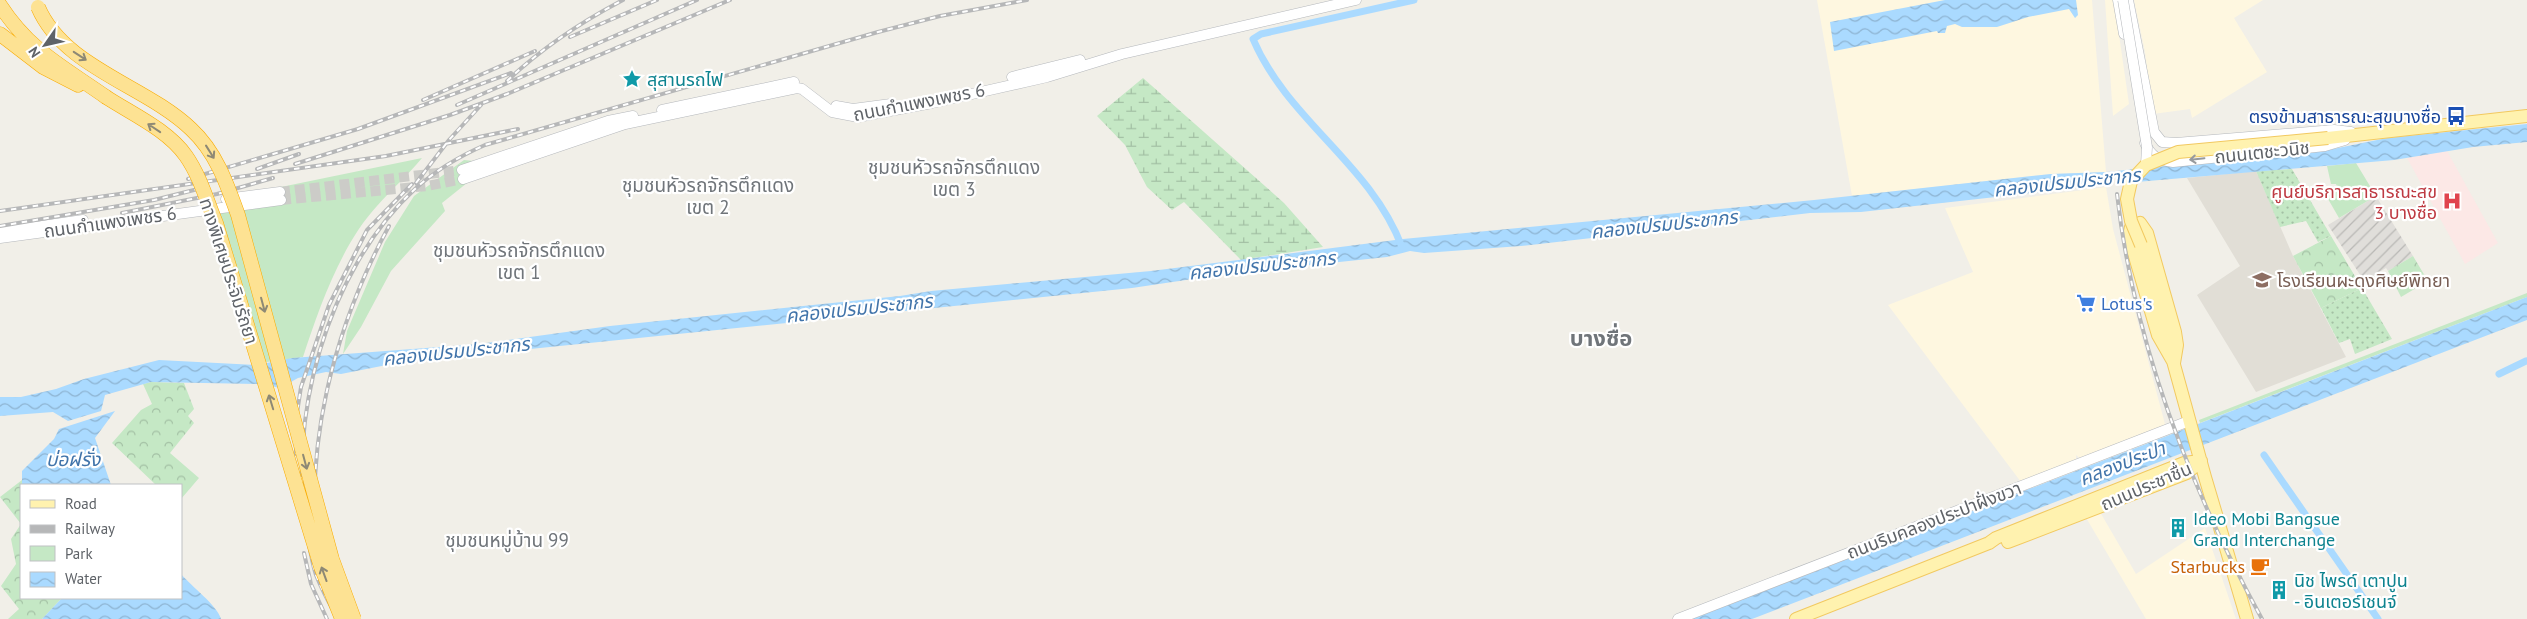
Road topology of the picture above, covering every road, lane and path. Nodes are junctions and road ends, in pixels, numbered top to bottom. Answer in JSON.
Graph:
{"nodes":[{"id":1,"x":1327,"y":0,"type":"edge"},
{"id":2,"x":1356,"y":0,"type":"edge"},
{"id":3,"x":2118,"y":0,"type":"edge"},
{"id":4,"x":2123,"y":0,"type":"edge"},
{"id":5,"x":2128,"y":0,"type":"edge"},
{"id":6,"x":37,"y":2,"type":"edge"},
{"id":7,"x":0,"y":4,"type":"edge"},
{"id":8,"x":0,"y":34,"type":"edge"},
{"id":9,"x":106,"y":97,"type":"junction"},
{"id":10,"x":2527,"y":116,"type":"edge"},
{"id":11,"x":2152,"y":124,"type":"junction"},
{"id":12,"x":2139,"y":126,"type":"junction"},
{"id":13,"x":2366,"y":134,"type":"junction"},
{"id":14,"x":2148,"y":159,"type":"junction"},
{"id":15,"x":0,"y":232,"type":"edge"},
{"id":16,"x":0,"y":238,"type":"edge"},
{"id":17,"x":2174,"y":363,"type":"junction"},
{"id":18,"x":2190,"y":423,"type":"junction"},
{"id":19,"x":2199,"y":456,"type":"junction"},
{"id":20,"x":342,"y":619,"type":"edge"},
{"id":21,"x":354,"y":619,"type":"edge"},
{"id":22,"x":1678,"y":619,"type":"edge"},
{"id":23,"x":1796,"y":619,"type":"edge"},
{"id":24,"x":2247,"y":619,"type":"edge"}],
"edges":[{"from":1,"to":2,"type":"street","name":"ถนนกำแพงเพชร 6"},
{"from":3,"to":12,"type":"street"},
{"from":4,"to":14,"type":"street","bridge":true},
{"from":5,"to":11,"type":"street"},
{"from":6,"to":21,"type":"highway","name":"ทางพิเศษประจิมรัถยา","one_way":true,"bridge":true},
{"from":7,"to":9,"type":"highway","name":"ทางพิเศษประจิมรัถยา"},
{"from":8,"to":9,"type":"highway"},
{"from":20,"to":9,"type":"highway","name":"ทางพิเศษประจิมรัถยา","one_way":true,"bridge":true},
{"from":10,"to":13,"type":"main road","name":"ถนนเตชะวนิช"},
{"from":11,"to":12,"type":"street"},
{"from":11,"to":13,"type":"street","name":"ถนนเตชะวนิช"},
{"from":12,"to":14,"type":"street"},
{"from":13,"to":14,"type":"main road","name":"ถนนเตชะวนิช","bridge":true},
{"from":13,"to":14,"type":"street","name":"ถนนเตชะวนิช","one_way":true},
{"from":14,"to":17,"type":"main road","bridge":true},
{"from":15,"to":16,"type":"street","name":"ถนนกำแพงเพชร 6"},
{"from":17,"to":17,"type":"main road"},
{"from":17,"to":18,"type":"main road"},
{"from":18,"to":19,"type":"main road"},
{"from":18,"to":22,"type":"street","name":"ถนนริมคลองประปาฝั่งขวา"},
{"from":19,"to":23,"type":"main road","name":"ถนนประชาชื่น"},
{"from":19,"to":24,"type":"main road"}]}
